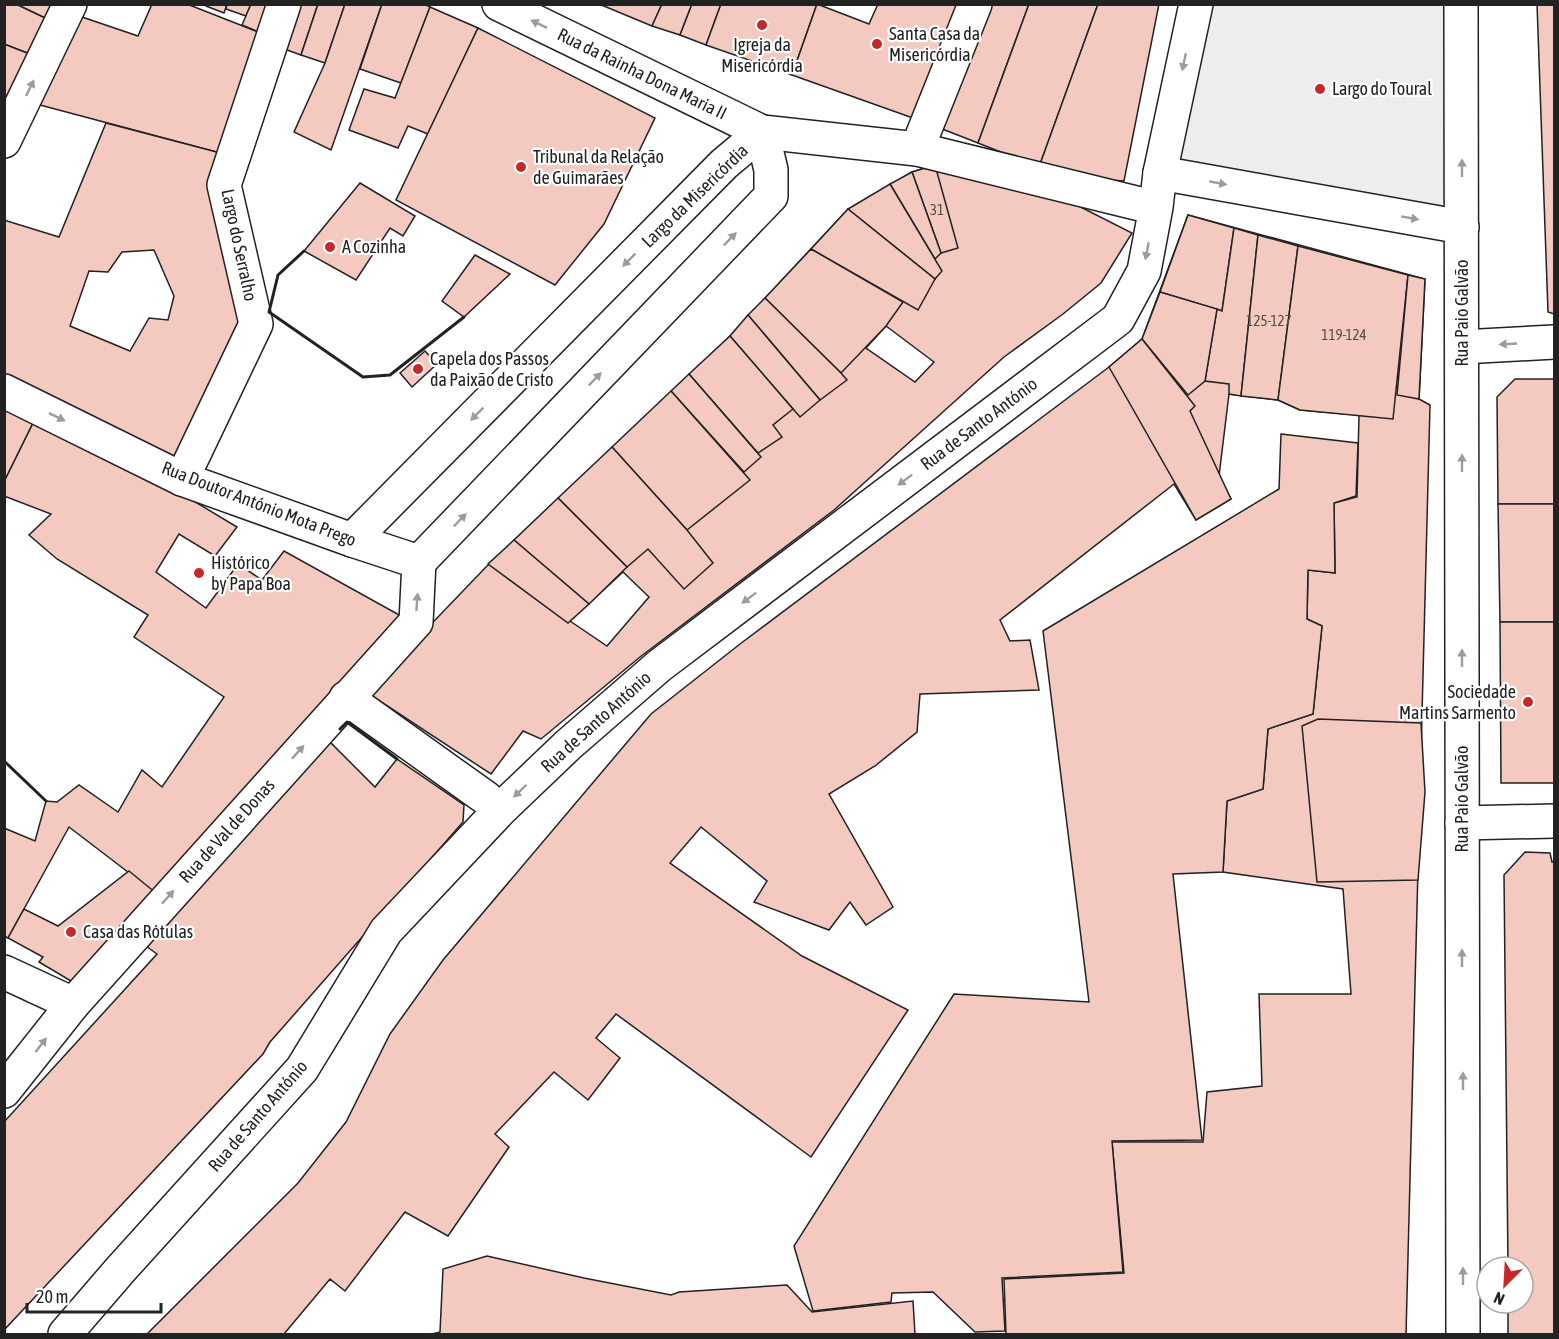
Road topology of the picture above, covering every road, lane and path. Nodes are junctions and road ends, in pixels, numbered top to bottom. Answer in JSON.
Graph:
{"nodes":[{"id":1,"x":70,"y":4,"type":"edge"},
{"id":2,"x":285,"y":4,"type":"edge"},
{"id":3,"x":499,"y":4,"type":"edge"},
{"id":4,"x":975,"y":4,"type":"edge"},
{"id":5,"x":1196,"y":4,"type":"edge"},
{"id":6,"x":1461,"y":4,"type":"edge"},
{"id":7,"x":762,"y":132,"type":"junction"},
{"id":8,"x":4,"y":141,"type":"edge"},
{"id":9,"x":917,"y":149,"type":"junction"},
{"id":10,"x":1160,"y":173,"type":"junction"},
{"id":11,"x":1140,"y":204,"type":"dead end"},
{"id":12,"x":1462,"y":227,"type":"junction"},
{"id":13,"x":1554,"y":342,"type":"edge"},
{"id":14,"x":1462,"y":347,"type":"junction"},
{"id":15,"x":4,"y":391,"type":"edge"},
{"id":16,"x":182,"y":478,"type":"junction"},
{"id":17,"x":352,"y":540,"type":"junction"},
{"id":18,"x":419,"y":562,"type":"junction"},
{"id":19,"x":346,"y":698,"type":"junction"},
{"id":20,"x":486,"y":798,"type":"dead end"},
{"id":21,"x":1554,"y":820,"type":"edge"},
{"id":22,"x":1462,"y":823,"type":"junction"},
{"id":23,"x":4,"y":972,"type":"edge"},
{"id":24,"x":73,"y":1004,"type":"junction"},
{"id":25,"x":4,"y":1091,"type":"edge"},
{"id":26,"x":65,"y":1335,"type":"edge"},
{"id":27,"x":1463,"y":1335,"type":"edge"}],
"edges":[{"from":8,"to":1,"type":"street","one_way":true},
{"from":2,"to":16,"type":"street","name":"Largo do Serralho"},
{"from":7,"to":3,"type":"street","name":"Rua da Rainha Dona Maria II","one_way":true},
{"from":4,"to":9,"type":"street"},
{"from":5,"to":10,"type":"street","one_way":true},
{"from":12,"to":6,"type":"street","one_way":true},
{"from":7,"to":9,"type":"street","name":"Rua da Rainha Dona Maria II"},
{"from":7,"to":17,"type":"street","name":"Largo da Misericórdia","one_way":true},
{"from":18,"to":7,"type":"street","name":"Largo da Misericórdia","one_way":true},
{"from":9,"to":11,"type":"street","name":"Rua da Rainha Dona Maria II"},
{"from":10,"to":12,"type":"street","one_way":true},
{"from":10,"to":26,"type":"street","name":"Rua de Santo António","one_way":true},
{"from":12,"to":14,"type":"street","name":"Rua Paio Galvão"},
{"from":13,"to":14,"type":"street","one_way":true},
{"from":22,"to":14,"type":"street","name":"Rua Paio Galvão","one_way":true},
{"from":15,"to":16,"type":"street","name":"Rua Doutor António Mota Prego","one_way":true},
{"from":16,"to":17,"type":"street","name":"Rua Doutor António Mota Prego"},
{"from":17,"to":18,"type":"street","name":"Rua Doutor António Mota Prego"},
{"from":19,"to":18,"type":"street","name":"Rua de Val de Donas","one_way":true},
{"from":19,"to":20,"type":"street"},
{"from":24,"to":19,"type":"street","name":"Rua de Val de Donas","one_way":true},
{"from":21,"to":22,"type":"street"},
{"from":27,"to":22,"type":"street","name":"Rua Paio Galvão","one_way":true},
{"from":23,"to":24,"type":"street"},
{"from":25,"to":24,"type":"street","name":"Rua de Val de Donas","one_way":true}]}
